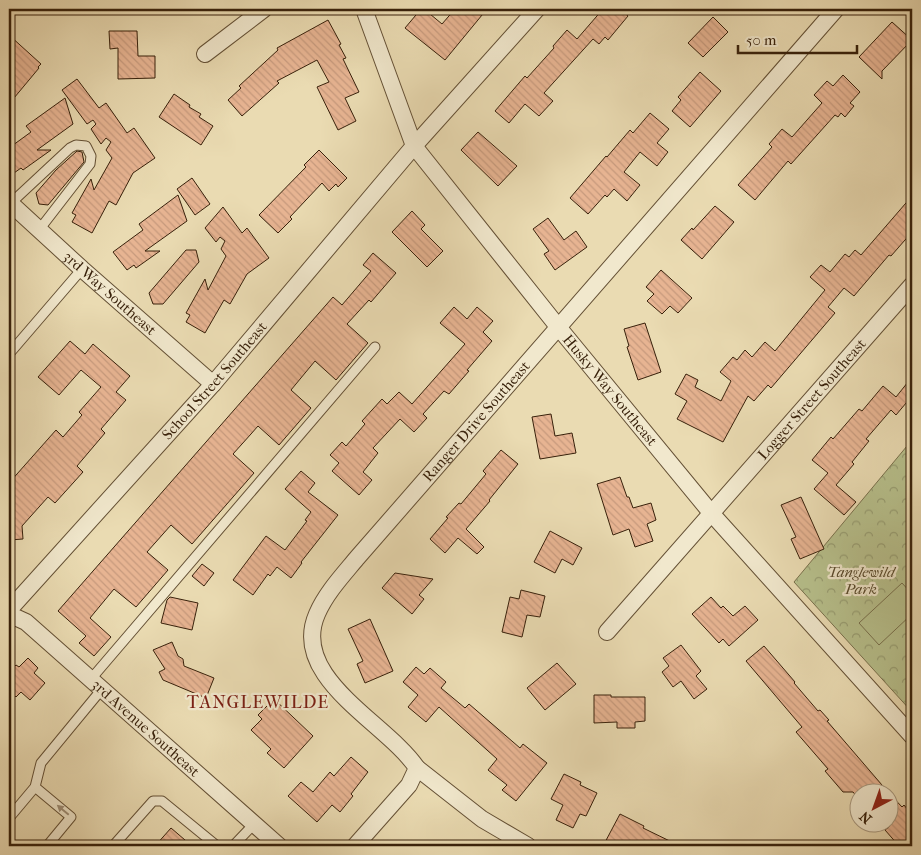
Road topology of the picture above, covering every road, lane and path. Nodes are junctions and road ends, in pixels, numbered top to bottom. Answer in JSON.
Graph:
{"nodes":[{"id":1,"x":264,"y":9,"type":"edge"},
{"id":2,"x":364,"y":9,"type":"edge"},
{"id":3,"x":537,"y":9,"type":"edge"},
{"id":4,"x":836,"y":9,"type":"edge"},
{"id":5,"x":204,"y":54,"type":"dead end"},
{"id":6,"x":414,"y":146,"type":"junction"},
{"id":7,"x":10,"y":203,"type":"edge"},
{"id":8,"x":39,"y":230,"type":"junction"},
{"id":9,"x":82,"y":269,"type":"junction"},
{"id":10,"x":912,"y":285,"type":"edge"},
{"id":11,"x":559,"y":328,"type":"junction"},
{"id":12,"x":375,"y":347,"type":"dead end"},
{"id":13,"x":9,"y":354,"type":"edge"},
{"id":14,"x":213,"y":384,"type":"junction"},
{"id":15,"x":712,"y":514,"type":"junction"},
{"id":16,"x":9,"y":610,"type":"edge"},
{"id":17,"x":9,"y":618,"type":"edge"},
{"id":18,"x":606,"y":632,"type":"dead end"},
{"id":19,"x":97,"y":684,"type":"junction"},
{"id":20,"x":912,"y":736,"type":"edge"},
{"id":21,"x":417,"y":768,"type":"junction"},
{"id":22,"x":35,"y":787,"type":"junction"},
{"id":23,"x":9,"y":818,"type":"edge"},
{"id":24,"x":254,"y":824,"type":"junction"},
{"id":25,"x":46,"y":846,"type":"edge"},
{"id":26,"x":113,"y":846,"type":"edge"},
{"id":27,"x":217,"y":846,"type":"edge"},
{"id":28,"x":233,"y":846,"type":"edge"},
{"id":29,"x":279,"y":846,"type":"edge"},
{"id":30,"x":355,"y":846,"type":"edge"},
{"id":31,"x":528,"y":846,"type":"edge"}],
"edges":[{"from":1,"to":5,"type":"street"},
{"from":2,"to":6,"type":"street","name":"Husky Way Southeast"},
{"from":3,"to":6,"type":"street","name":"School Street Southeast"},
{"from":4,"to":11,"type":"street","name":"Ranger Drive Southeast"},
{"from":6,"to":11,"type":"street","name":"Husky Way Southeast"},
{"from":6,"to":14,"type":"street","name":"School Street Southeast"},
{"from":7,"to":8,"type":"street","name":"3rd Way Southeast"},
{"from":7,"to":8,"type":"lane"},
{"from":8,"to":9,"type":"street","name":"3rd Way Southeast"},
{"from":9,"to":13,"type":"lane"},
{"from":9,"to":14,"type":"street","name":"3rd Way Southeast"},
{"from":10,"to":15,"type":"street","name":"Logger Street Southeast"},
{"from":11,"to":15,"type":"street","name":"Husky Way Southeast"},
{"from":11,"to":21,"type":"street","name":"Ranger Drive Southeast"},
{"from":12,"to":19,"type":"lane"},
{"from":14,"to":16,"type":"street","name":"School Street Southeast"},
{"from":15,"to":18,"type":"street","name":"Logger Street Southeast"},
{"from":15,"to":20,"type":"street","name":"Husky Way Southeast"},
{"from":17,"to":19,"type":"street","name":"3rd Avenue Southeast"},
{"from":19,"to":22,"type":"lane"},
{"from":19,"to":24,"type":"street","name":"3rd Avenue Southeast"},
{"from":21,"to":30,"type":"street"},
{"from":21,"to":31,"type":"street","name":"Ranger Drive Southeast"},
{"from":22,"to":23,"type":"lane"},
{"from":25,"to":22,"type":"lane","one_way":true},
{"from":24,"to":28,"type":"lane"},
{"from":24,"to":29,"type":"street","name":"3rd Avenue Southeast"},
{"from":26,"to":27,"type":"lane"}]}
